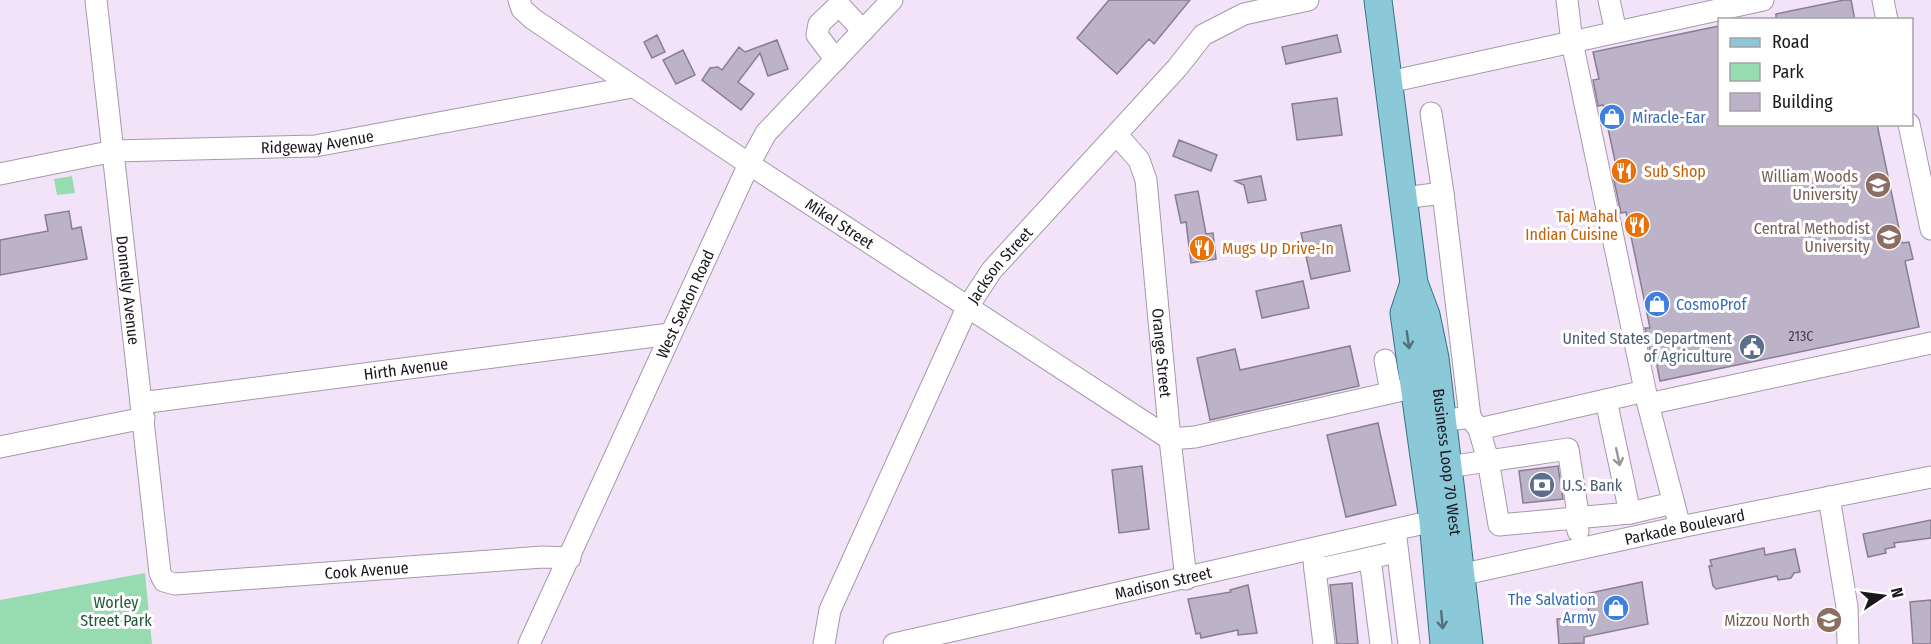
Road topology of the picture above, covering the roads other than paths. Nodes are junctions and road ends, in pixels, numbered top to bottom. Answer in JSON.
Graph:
{"nodes":[{"id":1,"x":96,"y":0,"type":"edge"},
{"id":2,"x":519,"y":0,"type":"edge"},
{"id":3,"x":892,"y":0,"type":"edge"},
{"id":4,"x":1308,"y":0,"type":"edge"},
{"id":5,"x":1378,"y":0,"type":"edge"},
{"id":6,"x":1567,"y":0,"type":"edge"},
{"id":7,"x":1609,"y":0,"type":"edge"},
{"id":8,"x":1763,"y":0,"type":"edge"},
{"id":9,"x":1883,"y":0,"type":"edge"},
{"id":10,"x":840,"y":2,"type":"edge"},
{"id":11,"x":1275,"y":3,"type":"edge"},
{"id":12,"x":1239,"y":7,"type":"edge"},
{"id":13,"x":1887,"y":18,"type":"edge"},
{"id":14,"x":863,"y":31,"type":"junction"},
{"id":15,"x":1616,"y":32,"type":"junction"},
{"id":16,"x":1572,"y":42,"type":"junction"},
{"id":17,"x":836,"y":60,"type":"junction"},
{"id":18,"x":1389,"y":82,"type":"junction"},
{"id":19,"x":632,"y":87,"type":"junction"},
{"id":20,"x":1431,"y":114,"type":"dead end"},
{"id":21,"x":1909,"y":126,"type":"edge"},
{"id":22,"x":1117,"y":135,"type":"junction"},
{"id":23,"x":114,"y":151,"type":"junction"},
{"id":24,"x":749,"y":164,"type":"junction"},
{"id":25,"x":0,"y":174,"type":"edge"},
{"id":26,"x":1443,"y":193,"type":"junction"},
{"id":27,"x":1403,"y":198,"type":"junction"},
{"id":28,"x":1931,"y":229,"type":"edge"},
{"id":29,"x":1414,"y":283,"type":"junction"},
{"id":30,"x":967,"y":308,"type":"junction"},
{"id":31,"x":670,"y":334,"type":"junction"},
{"id":32,"x":1931,"y":343,"type":"edge"},
{"id":33,"x":1385,"y":360,"type":"dead end"},
{"id":34,"x":1403,"y":390,"type":"junction"},
{"id":35,"x":1647,"y":398,"type":"junction"},
{"id":36,"x":1606,"y":400,"type":"junction"},
{"id":37,"x":142,"y":411,"type":"junction"},
{"id":38,"x":1443,"y":421,"type":"junction"},
{"id":39,"x":1474,"y":423,"type":"junction"},
{"id":40,"x":1170,"y":439,"type":"junction"},
{"id":41,"x":0,"y":447,"type":"edge"},
{"id":42,"x":1488,"y":460,"type":"junction"},
{"id":43,"x":1448,"y":467,"type":"junction"},
{"id":44,"x":1931,"y":477,"type":"edge"},
{"id":45,"x":1829,"y":497,"type":"junction"},
{"id":46,"x":1673,"y":503,"type":"junction"},
{"id":47,"x":1630,"y":513,"type":"junction"},
{"id":48,"x":1575,"y":518,"type":"junction"},
{"id":49,"x":1433,"y":521,"type":"junction"},
{"id":50,"x":1680,"y":527,"type":"junction"},
{"id":51,"x":1395,"y":530,"type":"junction"},
{"id":52,"x":1582,"y":549,"type":"junction"},
{"id":53,"x":1396,"y":552,"type":"junction"},
{"id":54,"x":570,"y":558,"type":"junction"},
{"id":55,"x":1370,"y":558,"type":"junction"},
{"id":56,"x":1314,"y":560,"type":"junction"},
{"id":57,"x":1450,"y":578,"type":"junction"},
{"id":58,"x":1186,"y":579,"type":"junction"},
{"id":59,"x":164,"y":581,"type":"joint"},
{"id":60,"x":945,"y":638,"type":"edge"},
{"id":61,"x":529,"y":644,"type":"edge"},
{"id":62,"x":824,"y":644,"type":"edge"},
{"id":63,"x":894,"y":644,"type":"edge"},
{"id":64,"x":1324,"y":644,"type":"edge"},
{"id":65,"x":1381,"y":644,"type":"edge"},
{"id":66,"x":1409,"y":644,"type":"edge"},
{"id":67,"x":1444,"y":644,"type":"edge"},
{"id":68,"x":1469,"y":644,"type":"edge"},
{"id":69,"x":1848,"y":644,"type":"edge"}],
"edges":[{"from":1,"to":23,"type":"street","name":"Donnelly Avenue"},
{"from":2,"to":19,"type":"street","name":"Mikel Street"},
{"from":3,"to":14,"type":"street","name":"West Sexton Road"},
{"from":4,"to":11,"type":"street","name":"Jackson Street"},
{"from":5,"to":18,"type":"main road","name":"Business Loop 70 West"},
{"from":6,"to":16,"type":"street"},
{"from":7,"to":15,"type":"street"},
{"from":8,"to":15,"type":"street"},
{"from":9,"to":13,"type":"street"},
{"from":10,"to":14,"type":"street"},
{"from":10,"to":17,"type":"street"},
{"from":11,"to":12,"type":"street","name":"Jackson Street"},
{"from":12,"to":22,"type":"street","name":"Jackson Street"},
{"from":14,"to":17,"type":"street","name":"West Sexton Road"},
{"from":15,"to":16,"type":"street"},
{"from":16,"to":18,"type":"street"},
{"from":16,"to":35,"type":"street"},
{"from":17,"to":24,"type":"street","name":"West Sexton Road"},
{"from":18,"to":27,"type":"main road","name":"Business Loop 70 West"},
{"from":19,"to":23,"type":"street","name":"Ridgeway Avenue"},
{"from":19,"to":24,"type":"street","name":"Mikel Street"},
{"from":20,"to":26,"type":"street"},
{"from":21,"to":28,"type":"street"},
{"from":22,"to":30,"type":"street","name":"Jackson Street"},
{"from":22,"to":40,"type":"street","name":"Orange Street"},
{"from":23,"to":25,"type":"street","name":"Ridgeway Avenue"},
{"from":23,"to":37,"type":"street","name":"Donnelly Avenue"},
{"from":24,"to":30,"type":"street","name":"Mikel Street"},
{"from":24,"to":31,"type":"street","name":"West Sexton Road"},
{"from":26,"to":27,"type":"street"},
{"from":26,"to":39,"type":"street"},
{"from":27,"to":29,"type":"main road","name":"Business Loop 70 West"},
{"from":29,"to":34,"type":"main road","name":"Business Loop 70 West","one_way":true},
{"from":29,"to":38,"type":"main road","name":"Business Loop 70 West"},
{"from":30,"to":40,"type":"street","name":"Mikel Street"},
{"from":30,"to":62,"type":"street","name":"Jackson Street"},
{"from":31,"to":37,"type":"street","name":"Hirth Avenue"},
{"from":31,"to":54,"type":"street","name":"West Sexton Road"},
{"from":32,"to":35,"type":"street"},
{"from":33,"to":34,"type":"street"},
{"from":34,"to":40,"type":"street"},
{"from":34,"to":49,"type":"main road","name":"Business Loop 70 West"},
{"from":35,"to":36,"type":"street"},
{"from":35,"to":46,"type":"street"},
{"from":36,"to":39,"type":"street"},
{"from":36,"to":47,"type":"street","one_way":true},
{"from":37,"to":41,"type":"street","name":"Hirth Avenue"},
{"from":37,"to":59,"type":"street","name":"Donnelly Avenue"},
{"from":38,"to":39,"type":"street"},
{"from":38,"to":43,"type":"main road","name":"Business Loop 70 West"},
{"from":39,"to":42,"type":"street"},
{"from":40,"to":58,"type":"street","name":"Orange Street"},
{"from":42,"to":43,"type":"street"},
{"from":42,"to":48,"type":"street"},
{"from":42,"to":48,"type":"street"},
{"from":43,"to":57,"type":"main road","name":"Business Loop 70 West"},
{"from":44,"to":45,"type":"street","name":"Parkade Boulevard"},
{"from":45,"to":50,"type":"street","name":"Parkade Boulevard"},
{"from":45,"to":69,"type":"street"},
{"from":46,"to":47,"type":"street"},
{"from":46,"to":50,"type":"street"},
{"from":47,"to":48,"type":"street"},
{"from":48,"to":52,"type":"street"},
{"from":49,"to":51,"type":"street","name":"Madison Street"},
{"from":49,"to":57,"type":"main road","name":"Business Loop 70 West"},
{"from":50,"to":52,"type":"street","name":"Parkade Boulevard"},
{"from":51,"to":53,"type":"street"},
{"from":51,"to":56,"type":"street","name":"Madison Street"},
{"from":52,"to":57,"type":"street","name":"Parkade Boulevard"},
{"from":53,"to":55,"type":"street"},
{"from":53,"to":66,"type":"street"},
{"from":54,"to":59,"type":"street","name":"Cook Avenue"},
{"from":54,"to":61,"type":"street","name":"West Sexton Road"},
{"from":55,"to":56,"type":"street"},
{"from":55,"to":65,"type":"street"},
{"from":56,"to":58,"type":"street","name":"Madison Street"},
{"from":56,"to":64,"type":"street"},
{"from":57,"to":67,"type":"main road","name":"Business Loop 70 West","one_way":true},
{"from":57,"to":68,"type":"main road","name":"Business Loop 70 West"},
{"from":58,"to":60,"type":"street","name":"Madison Street"},
{"from":60,"to":63,"type":"street","name":"Madison Street"}]}
